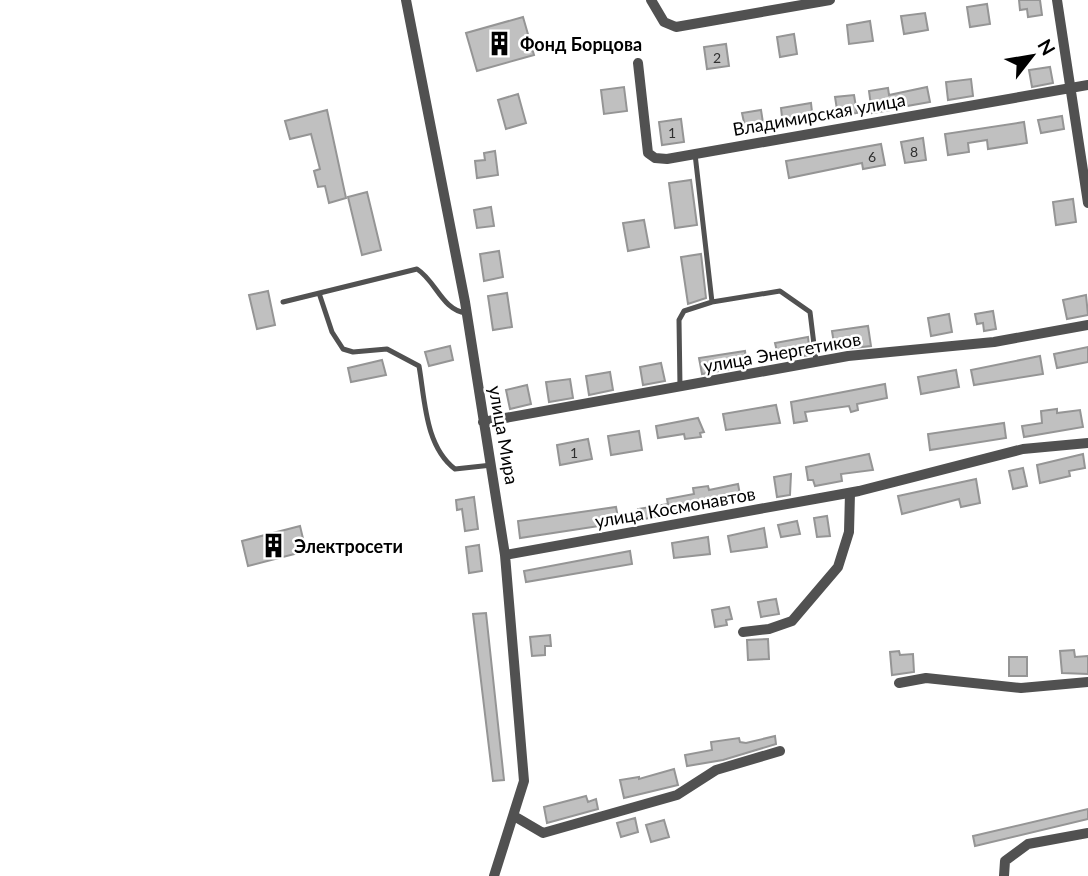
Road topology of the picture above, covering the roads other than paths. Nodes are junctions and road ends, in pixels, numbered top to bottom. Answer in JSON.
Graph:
{"nodes":[{"id":1,"x":406,"y":0,"type":"edge"},
{"id":2,"x":651,"y":0,"type":"edge"},
{"id":3,"x":830,"y":0,"type":"edge"},
{"id":4,"x":1057,"y":0,"type":"edge"},
{"id":5,"x":638,"y":63,"type":"dead end"},
{"id":6,"x":1088,"y":85,"type":"edge"},
{"id":7,"x":1070,"y":87,"type":"junction"},
{"id":8,"x":695,"y":154,"type":"junction"},
{"id":9,"x":1088,"y":203,"type":"edge"},
{"id":10,"x":319,"y":293,"type":"junction"},
{"id":11,"x":283,"y":302,"type":"dead end"},
{"id":12,"x":712,"y":302,"type":"junction"},
{"id":13,"x":466,"y":313,"type":"junction"},
{"id":14,"x":1088,"y":325,"type":"edge"},
{"id":15,"x":817,"y":362,"type":"junction"},
{"id":16,"x":680,"y":387,"type":"junction"},
{"id":17,"x":483,"y":422,"type":"junction"},
{"id":18,"x":1088,"y":443,"type":"edge"},
{"id":19,"x":492,"y":465,"type":"junction"},
{"id":20,"x":850,"y":493,"type":"junction"},
{"id":21,"x":505,"y":555,"type":"junction"},
{"id":22,"x":743,"y":632,"type":"dead end"},
{"id":23,"x":1088,"y":682,"type":"edge"},
{"id":24,"x":899,"y":683,"type":"dead end"},
{"id":25,"x":780,"y":751,"type":"dead end"},
{"id":26,"x":514,"y":816,"type":"junction"},
{"id":27,"x":1088,"y":833,"type":"edge"},
{"id":28,"x":494,"y":876,"type":"edge"},
{"id":29,"x":1004,"y":876,"type":"edge"}],
"edges":[{"from":1,"to":13,"type":"street","name":"улица Мира"},
{"from":2,"to":3,"type":"street"},
{"from":4,"to":7,"type":"street"},
{"from":5,"to":8,"type":"street","name":"Владимирская улица"},
{"from":6,"to":7,"type":"street","name":"Владимирская улица"},
{"from":7,"to":8,"type":"street","name":"Владимирская улица"},
{"from":7,"to":9,"type":"street"},
{"from":8,"to":12,"type":"lane"},
{"from":10,"to":11,"type":"lane"},
{"from":10,"to":13,"type":"lane"},
{"from":10,"to":19,"type":"lane"},
{"from":12,"to":15,"type":"lane"},
{"from":12,"to":16,"type":"lane"},
{"from":13,"to":17,"type":"street","name":"улица Мира"},
{"from":14,"to":15,"type":"street","name":"улица Энергетиков"},
{"from":15,"to":16,"type":"street","name":"улица Энергетиков"},
{"from":16,"to":17,"type":"street","name":"улица Энергетиков"},
{"from":17,"to":19,"type":"street","name":"улица Мира"},
{"from":18,"to":20,"type":"street","name":"улица Космонавтов"},
{"from":19,"to":21,"type":"street","name":"улица Мира"},
{"from":20,"to":21,"type":"street","name":"улица Космонавтов"},
{"from":20,"to":22,"type":"street"},
{"from":21,"to":26,"type":"street","name":"улица Мира"},
{"from":23,"to":24,"type":"street"},
{"from":25,"to":26,"type":"street"},
{"from":26,"to":28,"type":"street","name":"улица Мира"},
{"from":27,"to":29,"type":"street"}]}
